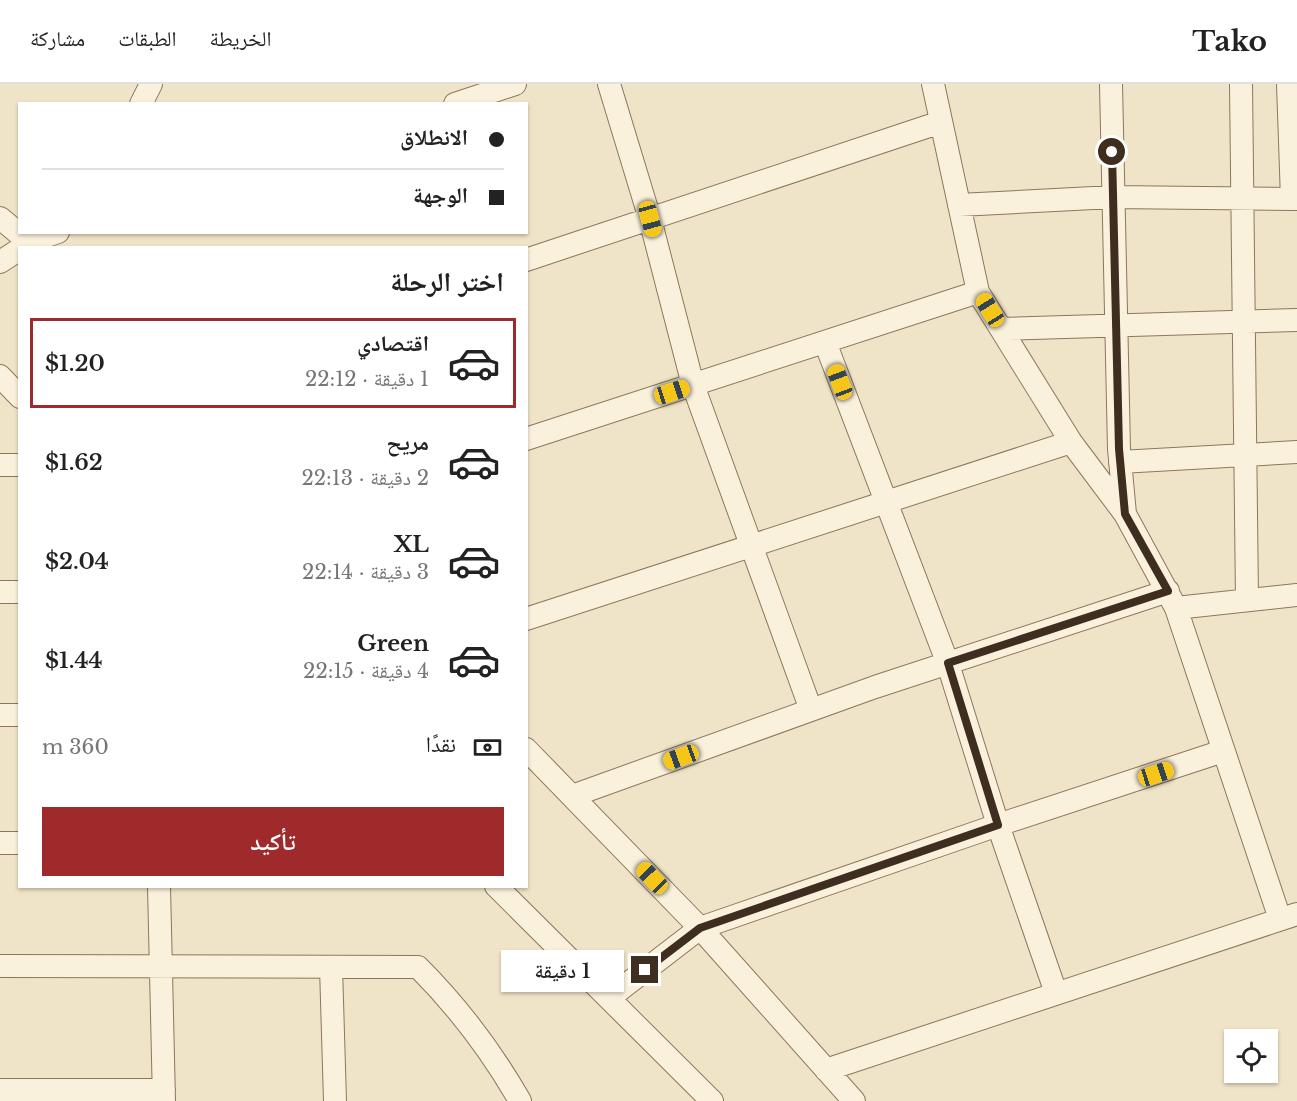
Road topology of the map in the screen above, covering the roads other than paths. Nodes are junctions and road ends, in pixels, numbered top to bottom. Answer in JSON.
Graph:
{"nodes":[{"id":1,"x":152,"y":84,"type":"edge"},
{"id":2,"x":515,"y":84,"type":"edge"},
{"id":3,"x":609,"y":84,"type":"edge"},
{"id":4,"x":933,"y":84,"type":"edge"},
{"id":5,"x":1111,"y":84,"type":"edge"},
{"id":6,"x":1241,"y":84,"type":"edge"},
{"id":7,"x":1288,"y":84,"type":"edge"},
{"id":8,"x":142,"y":102,"type":"edge"},
{"id":9,"x":461,"y":102,"type":"edge"},
{"id":10,"x":941,"y":122,"type":"junction"},
{"id":11,"x":1113,"y":197,"type":"junction"},
{"id":12,"x":1242,"y":199,"type":"junction"},
{"id":13,"x":1295,"y":199,"type":"edge"},
{"id":14,"x":959,"y":205,"type":"junction"},
{"id":15,"x":0,"y":218,"type":"edge"},
{"id":16,"x":650,"y":219,"type":"junction"},
{"id":17,"x":53,"y":234,"type":"edge"},
{"id":18,"x":26,"y":246,"type":"edge"},
{"id":19,"x":18,"y":251,"type":"edge"},
{"id":20,"x":528,"y":259,"type":"edge"},
{"id":21,"x":0,"y":262,"type":"edge"},
{"id":22,"x":978,"y":292,"type":"junction"},
{"id":23,"x":1297,"y":320,"type":"edge"},
{"id":24,"x":1244,"y":322,"type":"junction"},
{"id":25,"x":1116,"y":324,"type":"junction"},
{"id":26,"x":1001,"y":329,"type":"junction"},
{"id":27,"x":825,"y":342,"type":"junction"},
{"id":28,"x":0,"y":376,"type":"edge"},
{"id":29,"x":693,"y":385,"type":"junction"},
{"id":30,"x":18,"y":395,"type":"edge"},
{"id":31,"x":528,"y":438,"type":"edge"},
{"id":32,"x":1071,"y":442,"type":"junction"},
{"id":33,"x":1297,"y":452,"type":"edge"},
{"id":34,"x":1245,"y":455,"type":"junction"},
{"id":35,"x":1120,"y":462,"type":"junction"},
{"id":36,"x":0,"y":465,"type":"edge"},
{"id":37,"x":18,"y":465,"type":"edge"},
{"id":38,"x":886,"y":502,"type":"junction"},
{"id":39,"x":1125,"y":514,"type":"junction"},
{"id":40,"x":751,"y":546,"type":"junction"},
{"id":41,"x":0,"y":592,"type":"edge"},
{"id":42,"x":18,"y":592,"type":"edge"},
{"id":43,"x":1297,"y":595,"type":"edge"},
{"id":44,"x":1172,"y":599,"type":"junction"},
{"id":45,"x":1247,"y":600,"type":"junction"},
{"id":46,"x":528,"y":618,"type":"edge"},
{"id":47,"x":948,"y":663,"type":"junction"},
{"id":48,"x":811,"y":710,"type":"junction"},
{"id":49,"x":0,"y":715,"type":"edge"},
{"id":50,"x":18,"y":715,"type":"edge"},
{"id":51,"x":528,"y":751,"type":"edge"},
{"id":52,"x":1223,"y":752,"type":"junction"},
{"id":53,"x":572,"y":796,"type":"junction"},
{"id":54,"x":998,"y":825,"type":"junction"},
{"id":55,"x":0,"y":843,"type":"edge"},
{"id":56,"x":18,"y":843,"type":"edge"},
{"id":57,"x":159,"y":888,"type":"edge"},
{"id":58,"x":498,"y":888,"type":"edge"},
{"id":59,"x":1288,"y":917,"type":"edge"},
{"id":60,"x":700,"y":928,"type":"junction"},
{"id":61,"x":0,"y":966,"type":"edge"},
{"id":62,"x":160,"y":966,"type":"junction"},
{"id":63,"x":331,"y":967,"type":"junction"},
{"id":64,"x":1056,"y":993,"type":"junction"},
{"id":65,"x":609,"y":998,"type":"junction"},
{"id":66,"x":826,"y":1070,"type":"junction"},
{"id":67,"x":0,"y":1090,"type":"edge"},
{"id":68,"x":164,"y":1096,"type":"edge"},
{"id":69,"x":335,"y":1101,"type":"edge"},
{"id":70,"x":520,"y":1101,"type":"edge"},
{"id":71,"x":712,"y":1101,"type":"edge"},
{"id":72,"x":854,"y":1101,"type":"edge"}],
"edges":[{"from":1,"to":8,"type":"street"},
{"from":2,"to":9,"type":"street"},
{"from":3,"to":16,"type":"street"},
{"from":4,"to":10,"type":"street"},
{"from":5,"to":11,"type":"street"},
{"from":6,"to":12,"type":"street"},
{"from":7,"to":13,"type":"street"},
{"from":10,"to":14,"type":"street"},
{"from":10,"to":16,"type":"street"},
{"from":11,"to":12,"type":"street"},
{"from":11,"to":14,"type":"street"},
{"from":11,"to":25,"type":"street"},
{"from":12,"to":13,"type":"street"},
{"from":12,"to":24,"type":"street"},
{"from":14,"to":22,"type":"street"},
{"from":15,"to":18,"type":"street"},
{"from":16,"to":20,"type":"street"},
{"from":16,"to":29,"type":"street"},
{"from":17,"to":18,"type":"street"},
{"from":19,"to":21,"type":"street"},
{"from":22,"to":26,"type":"street"},
{"from":22,"to":27,"type":"street"},
{"from":23,"to":24,"type":"street"},
{"from":24,"to":25,"type":"street"},
{"from":24,"to":34,"type":"street"},
{"from":25,"to":26,"type":"street"},
{"from":25,"to":35,"type":"street"},
{"from":26,"to":32,"type":"street"},
{"from":27,"to":29,"type":"street"},
{"from":27,"to":38,"type":"street"},
{"from":28,"to":30,"type":"street"},
{"from":29,"to":31,"type":"street"},
{"from":29,"to":40,"type":"street"},
{"from":32,"to":38,"type":"street"},
{"from":32,"to":39,"type":"street"},
{"from":33,"to":34,"type":"street"},
{"from":34,"to":35,"type":"street"},
{"from":34,"to":45,"type":"street"},
{"from":35,"to":39,"type":"street"},
{"from":36,"to":37,"type":"street"},
{"from":38,"to":40,"type":"street"},
{"from":38,"to":47,"type":"street"},
{"from":39,"to":44,"type":"street"},
{"from":40,"to":46,"type":"street"},
{"from":40,"to":48,"type":"street"},
{"from":41,"to":42,"type":"street"},
{"from":43,"to":45,"type":"street"},
{"from":44,"to":45,"type":"street"},
{"from":44,"to":47,"type":"street"},
{"from":44,"to":52,"type":"street"},
{"from":47,"to":48,"type":"street"},
{"from":47,"to":54,"type":"street"},
{"from":48,"to":53,"type":"street"},
{"from":49,"to":50,"type":"street"},
{"from":51,"to":53,"type":"street"},
{"from":52,"to":54,"type":"street"},
{"from":52,"to":59,"type":"street"},
{"from":53,"to":60,"type":"street"},
{"from":54,"to":60,"type":"street"},
{"from":54,"to":64,"type":"street"},
{"from":55,"to":56,"type":"street"},
{"from":57,"to":62,"type":"street"},
{"from":58,"to":65,"type":"street"},
{"from":59,"to":64,"type":"street"},
{"from":60,"to":65,"type":"street"},
{"from":60,"to":66,"type":"street"},
{"from":61,"to":62,"type":"street"},
{"from":62,"to":63,"type":"street"},
{"from":62,"to":68,"type":"street"},
{"from":63,"to":69,"type":"street"},
{"from":63,"to":70,"type":"street"},
{"from":64,"to":66,"type":"street"},
{"from":65,"to":71,"type":"street"},
{"from":66,"to":72,"type":"street"},
{"from":67,"to":68,"type":"street"}]}
